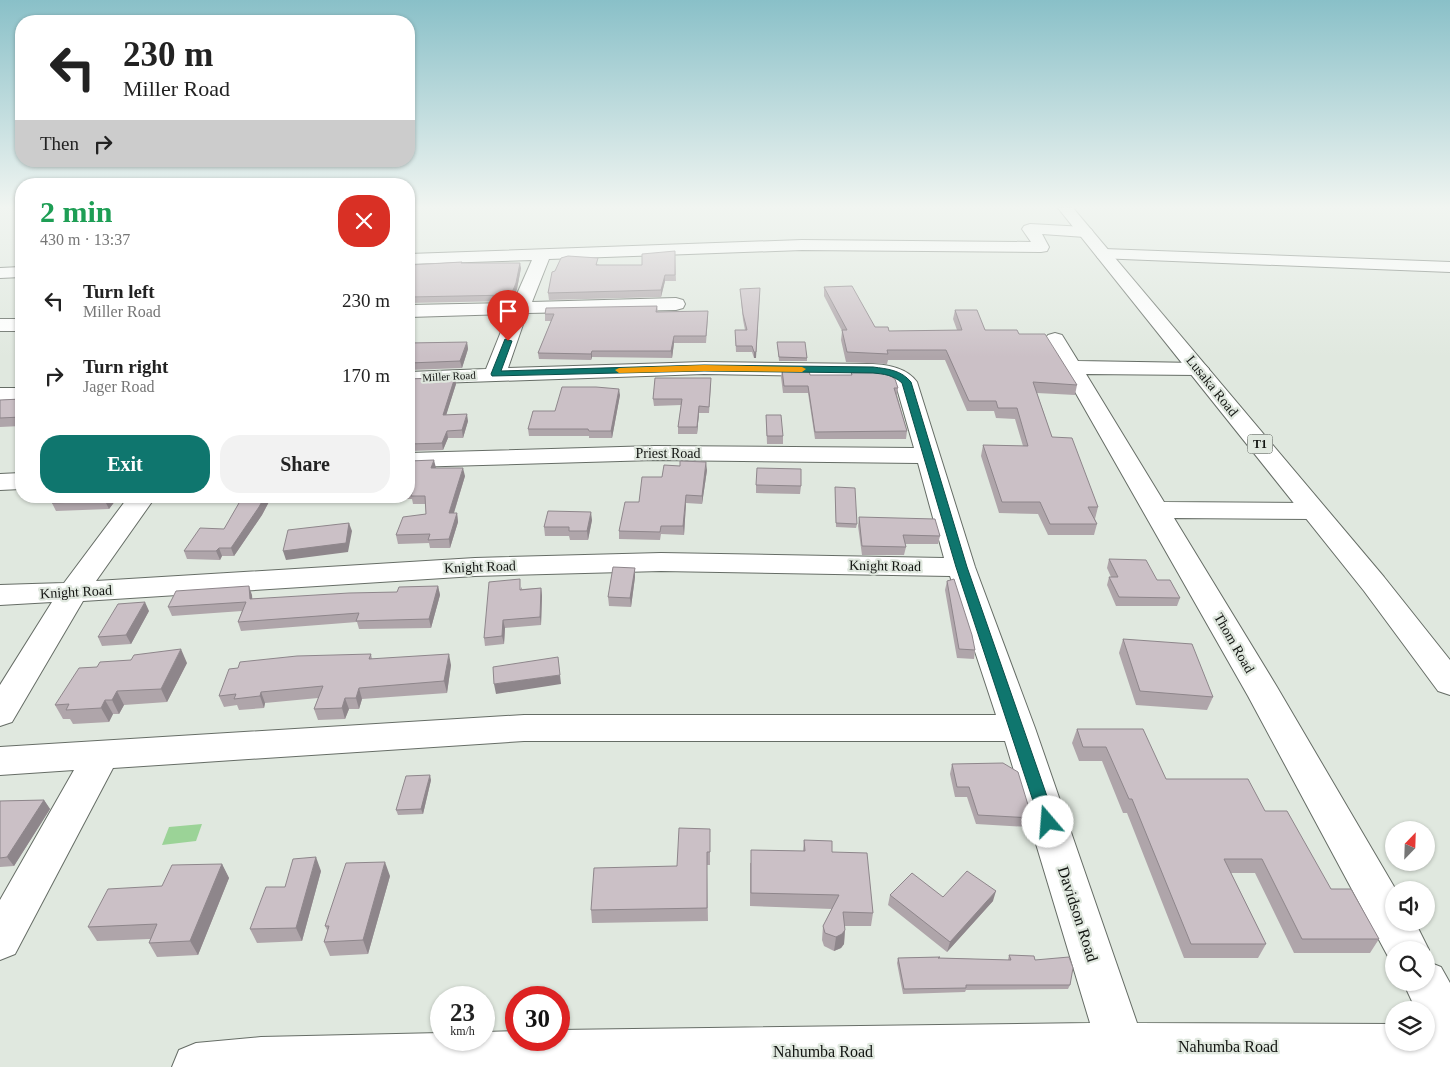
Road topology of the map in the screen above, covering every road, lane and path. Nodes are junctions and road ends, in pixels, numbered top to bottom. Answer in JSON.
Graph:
{"nodes":[{"id":1,"x":462,"y":258,"type":"edge"},
{"id":2,"x":541,"y":258,"type":"edge"},
{"id":3,"x":1107,"y":258,"type":"edge"},
{"id":4,"x":1205,"y":258,"type":"edge"},
{"id":5,"x":415,"y":259,"type":"edge"},
{"id":6,"x":1450,"y":267,"type":"edge"},
{"id":7,"x":15,"y":272,"type":"edge"},
{"id":8,"x":0,"y":273,"type":"edge"},
{"id":9,"x":676,"y":304,"type":"dead end"},
{"id":10,"x":520,"y":308,"type":"junction"},
{"id":11,"x":415,"y":311,"type":"edge"},
{"id":12,"x":0,"y":325,"type":"edge"},
{"id":13,"x":15,"y":325,"type":"edge"},
{"id":14,"x":1055,"y":339,"type":"dead end"},
{"id":15,"x":1071,"y":367,"type":"junction"},
{"id":16,"x":1198,"y":369,"type":"junction"},
{"id":17,"x":496,"y":374,"type":"junction"},
{"id":18,"x":415,"y":378,"type":"edge"},
{"id":19,"x":906,"y":382,"type":"joint"},
{"id":20,"x":15,"y":394,"type":"edge"},
{"id":21,"x":0,"y":395,"type":"edge"},
{"id":22,"x":927,"y":456,"type":"junction"},
{"id":23,"x":415,"y":460,"type":"edge"},
{"id":24,"x":15,"y":481,"type":"edge"},
{"id":25,"x":0,"y":482,"type":"edge"},
{"id":26,"x":138,"y":503,"type":"edge"},
{"id":27,"x":1158,"y":510,"type":"junction"},
{"id":28,"x":1313,"y":512,"type":"junction"},
{"id":29,"x":962,"y":567,"type":"junction"},
{"id":30,"x":73,"y":592,"type":"junction"},
{"id":31,"x":0,"y":595,"type":"edge"},
{"id":32,"x":1450,"y":683,"type":"edge"},
{"id":33,"x":0,"y":713,"type":"edge"},
{"id":34,"x":1018,"y":728,"type":"junction"},
{"id":35,"x":100,"y":756,"type":"junction"},
{"id":36,"x":0,"y":761,"type":"edge"},
{"id":37,"x":0,"y":940,"type":"edge"},
{"id":38,"x":1402,"y":941,"type":"edge"},
{"id":39,"x":1430,"y":991,"type":"edge"},
{"id":40,"x":1450,"y":1028,"type":"edge"},
{"id":41,"x":1121,"y":1046,"type":"junction"},
{"id":42,"x":1450,"y":1048,"type":"edge"},
{"id":43,"x":196,"y":1067,"type":"edge"}],
"edges":[{"from":1,"to":5,"type":"main road"},
{"from":2,"to":10,"type":"main road"},
{"from":3,"to":16,"type":"main road","name":"Lusaka Road","number":"T1"},
{"from":4,"to":6,"type":"main road"},
{"from":7,"to":8,"type":"main road"},
{"from":9,"to":10,"type":"main road"},
{"from":10,"to":11,"type":"main road"},
{"from":10,"to":17,"type":"main road"},
{"from":12,"to":13,"type":"main road"},
{"from":14,"to":15,"type":"main road","name":"Thom Road"},
{"from":15,"to":16,"type":"main road"},
{"from":15,"to":27,"type":"main road","name":"Thom Road"},
{"from":16,"to":28,"type":"main road","name":"Lusaka Road","number":"T1"},
{"from":17,"to":18,"type":"main road","name":"Miller Road"},
{"from":17,"to":19,"type":"main road","name":"Miller Road"},
{"from":19,"to":22,"type":"main road","name":"Davidson Road"},
{"from":20,"to":21,"type":"main road"},
{"from":22,"to":23,"type":"main road","name":"Priest Road"},
{"from":22,"to":29,"type":"main road","name":"Davidson Road"},
{"from":24,"to":25,"type":"main road"},
{"from":26,"to":30,"type":"main road"},
{"from":27,"to":28,"type":"main road"},
{"from":27,"to":38,"type":"main road","name":"Thom Road"},
{"from":28,"to":32,"type":"main road","name":"Lusaka Road","number":"T1"},
{"from":29,"to":30,"type":"main road","name":"Knight Road"},
{"from":29,"to":34,"type":"main road","name":"Davidson Road"},
{"from":30,"to":31,"type":"main road","name":"Knight Road"},
{"from":30,"to":33,"type":"main road"},
{"from":34,"to":35,"type":"main road"},
{"from":34,"to":41,"type":"main road","name":"Davidson Road"},
{"from":35,"to":36,"type":"main road"},
{"from":35,"to":37,"type":"main road"},
{"from":39,"to":40,"type":"main road"},
{"from":41,"to":42,"type":"main road","name":"Nahumba Road"},
{"from":41,"to":43,"type":"main road","name":"Nahumba Road"}]}
